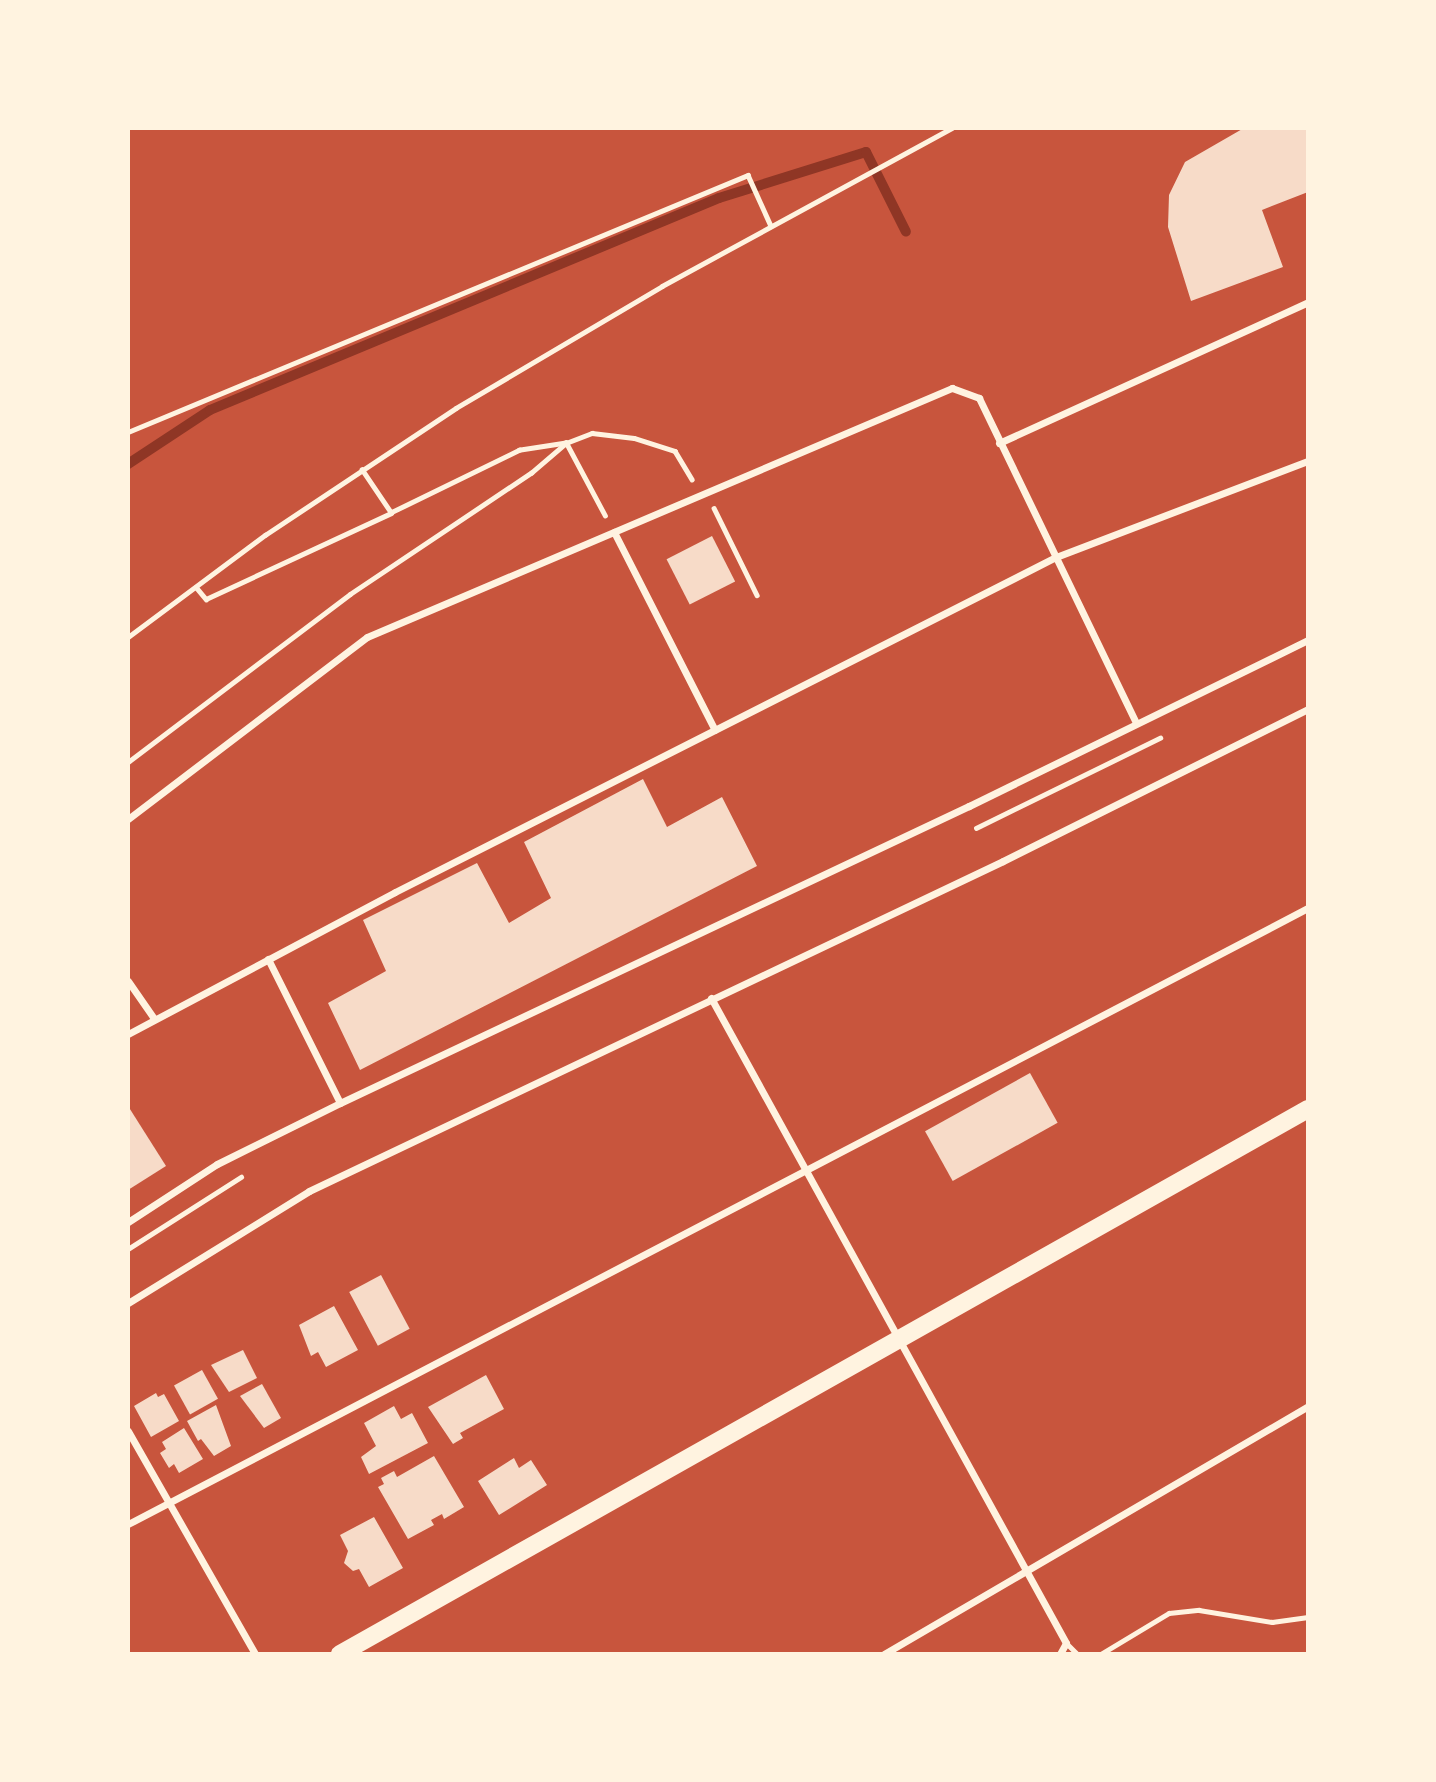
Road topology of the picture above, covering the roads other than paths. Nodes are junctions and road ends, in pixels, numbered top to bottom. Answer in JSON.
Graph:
{"nodes":[{"id":1,"x":1308,"y":302,"type":"edge"},
{"id":2,"x":999,"y":443,"type":"junction"},
{"id":3,"x":1308,"y":461,"type":"edge"},
{"id":4,"x":614,"y":532,"type":"junction"},
{"id":5,"x":1056,"y":557,"type":"junction"},
{"id":6,"x":1308,"y":640,"type":"edge"},
{"id":7,"x":1308,"y":709,"type":"edge"},
{"id":8,"x":1136,"y":723,"type":"junction"},
{"id":9,"x":715,"y":730,"type":"junction"},
{"id":10,"x":128,"y":819,"type":"edge"},
{"id":11,"x":1308,"y":908,"type":"edge"},
{"id":12,"x":268,"y":959,"type":"junction"},
{"id":13,"x":128,"y":981,"type":"edge"},
{"id":14,"x":711,"y":998,"type":"junction"},
{"id":15,"x":153,"y":1017,"type":"junction"},
{"id":16,"x":128,"y":1034,"type":"edge"},
{"id":17,"x":340,"y":1103,"type":"junction"},
{"id":18,"x":1308,"y":1109,"type":"edge"},
{"id":19,"x":806,"y":1172,"type":"junction"},
{"id":20,"x":128,"y":1222,"type":"edge"},
{"id":21,"x":128,"y":1303,"type":"edge"},
{"id":22,"x":899,"y":1341,"type":"junction"},
{"id":23,"x":1308,"y":1406,"type":"edge"},
{"id":24,"x":128,"y":1431,"type":"edge"},
{"id":25,"x":165,"y":1502,"type":"junction"},
{"id":26,"x":128,"y":1524,"type":"edge"},
{"id":27,"x":1024,"y":1570,"type":"junction"},
{"id":28,"x":1066,"y":1643,"type":"junction"},
{"id":29,"x":255,"y":1654,"type":"edge"},
{"id":30,"x":340,"y":1654,"type":"edge"},
{"id":31,"x":884,"y":1654,"type":"edge"},
{"id":32,"x":1060,"y":1654,"type":"edge"},
{"id":33,"x":1077,"y":1654,"type":"edge"}],
"edges":[{"from":1,"to":2,"type":"street"},
{"from":2,"to":4,"type":"street"},
{"from":2,"to":5,"type":"street"},
{"from":3,"to":5,"type":"street"},
{"from":4,"to":9,"type":"street"},
{"from":4,"to":10,"type":"street"},
{"from":5,"to":8,"type":"street"},
{"from":5,"to":9,"type":"street"},
{"from":6,"to":8,"type":"street"},
{"from":7,"to":14,"type":"street"},
{"from":8,"to":17,"type":"street"},
{"from":9,"to":12,"type":"street"},
{"from":11,"to":19,"type":"street"},
{"from":12,"to":15,"type":"street"},
{"from":12,"to":17,"type":"street"},
{"from":13,"to":15,"type":"street"},
{"from":14,"to":19,"type":"street"},
{"from":14,"to":21,"type":"street"},
{"from":15,"to":16,"type":"street"},
{"from":17,"to":20,"type":"street"},
{"from":18,"to":22,"type":"main road"},
{"from":19,"to":22,"type":"street"},
{"from":19,"to":25,"type":"street"},
{"from":22,"to":27,"type":"street"},
{"from":22,"to":30,"type":"main road"},
{"from":23,"to":27,"type":"street"},
{"from":24,"to":25,"type":"street"},
{"from":25,"to":26,"type":"street"},
{"from":25,"to":29,"type":"street"},
{"from":27,"to":28,"type":"street"},
{"from":27,"to":31,"type":"street"},
{"from":28,"to":32,"type":"street"},
{"from":28,"to":33,"type":"lane"}]}
